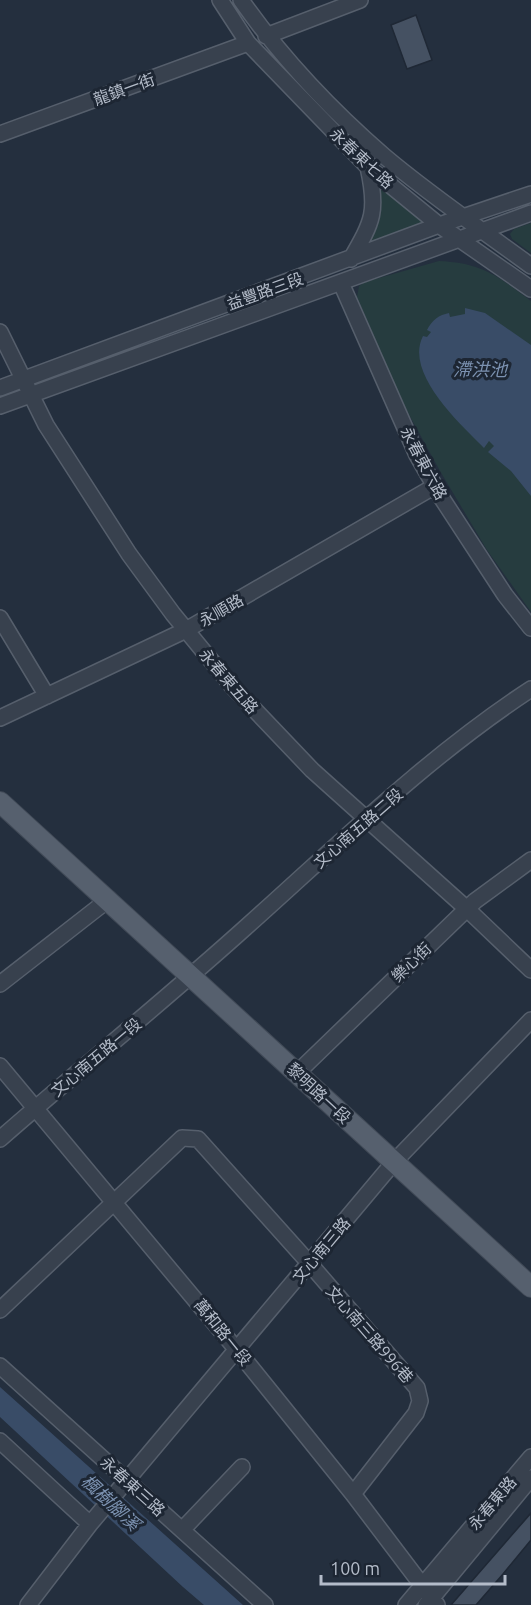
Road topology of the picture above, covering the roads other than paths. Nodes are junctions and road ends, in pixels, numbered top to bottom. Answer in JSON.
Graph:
{"nodes":[{"id":1,"x":220,"y":0,"type":"edge"},
{"id":2,"x":241,"y":0,"type":"edge"},
{"id":3,"x":360,"y":0,"type":"edge"},
{"id":4,"x":266,"y":36,"type":"junction"},
{"id":5,"x":248,"y":43,"type":"junction"},
{"id":6,"x":0,"y":135,"type":"edge"},
{"id":7,"x":368,"y":167,"type":"junction"},
{"id":8,"x":531,"y":194,"type":"edge"},
{"id":9,"x":531,"y":213,"type":"edge"},
{"id":10,"x":463,"y":217,"type":"junction"},
{"id":11,"x":439,"y":225,"type":"junction"},
{"id":12,"x":482,"y":231,"type":"junction"},
{"id":13,"x":458,"y":239,"type":"junction"},
{"id":14,"x":351,"y":259,"type":"junction"},
{"id":15,"x":531,"y":266,"type":"edge"},
{"id":16,"x":341,"y":283,"type":"junction"},
{"id":17,"x":531,"y":289,"type":"edge"},
{"id":18,"x":0,"y":332,"type":"edge"},
{"id":19,"x":24,"y":378,"type":"junction"},
{"id":20,"x":0,"y":388,"type":"edge"},
{"id":21,"x":31,"y":395,"type":"junction"},
{"id":22,"x":0,"y":406,"type":"edge"},
{"id":23,"x":435,"y":486,"type":"junction"},
{"id":24,"x":0,"y":618,"type":"edge"},
{"id":25,"x":531,"y":628,"type":"edge"},
{"id":26,"x":186,"y":630,"type":"junction"},
{"id":27,"x":531,"y":689,"type":"edge"},
{"id":28,"x":47,"y":696,"type":"junction"},
{"id":29,"x":0,"y":718,"type":"edge"},
{"id":30,"x":0,"y":801,"type":"edge"},
{"id":31,"x":367,"y":819,"type":"junction"},
{"id":32,"x":531,"y":860,"type":"edge"},
{"id":33,"x":109,"y":899,"type":"junction"},
{"id":34,"x":467,"y":909,"type":"junction"},
{"id":35,"x":531,"y":970,"type":"edge"},
{"id":36,"x":192,"y":976,"type":"junction"},
{"id":37,"x":0,"y":984,"type":"edge"},
{"id":38,"x":531,"y":1020,"type":"edge"},
{"id":39,"x":0,"y":1065,"type":"edge"},
{"id":40,"x":297,"y":1073,"type":"junction"},
{"id":41,"x":34,"y":1108,"type":"junction"},
{"id":42,"x":0,"y":1139,"type":"edge"},
{"id":43,"x":394,"y":1162,"type":"junction"},
{"id":44,"x":115,"y":1202,"type":"junction"},
{"id":45,"x":310,"y":1263,"type":"junction"},
{"id":46,"x":531,"y":1287,"type":"edge"},
{"id":47,"x":0,"y":1310,"type":"edge"},
{"id":48,"x":237,"y":1350,"type":"junction"},
{"id":49,"x":0,"y":1366,"type":"edge"},
{"id":50,"x":0,"y":1441,"type":"edge"},
{"id":51,"x":531,"y":1457,"type":"edge"},
{"id":52,"x":242,"y":1467,"type":"dead end"},
{"id":53,"x":531,"y":1478,"type":"edge"},
{"id":54,"x":123,"y":1485,"type":"junction"},
{"id":55,"x":353,"y":1494,"type":"junction"},
{"id":56,"x":95,"y":1520,"type":"junction"},
{"id":57,"x":182,"y":1530,"type":"junction"},
{"id":58,"x":430,"y":1599,"type":"edge"},
{"id":59,"x":28,"y":1605,"type":"edge"},
{"id":60,"x":266,"y":1605,"type":"edge"},
{"id":61,"x":406,"y":1605,"type":"edge"}],
"edges":[{"from":1,"to":5,"type":"street","name":"永春東七路"},
{"from":2,"to":4,"type":"street","name":"永春東七路"},
{"from":3,"to":4,"type":"street"},
{"from":4,"to":10,"type":"street","name":"永春東七路"},
{"from":5,"to":6,"type":"street","name":"龍鎮一街"},
{"from":5,"to":7,"type":"street","name":"永春東七路"},
{"from":7,"to":11,"type":"street","name":"永春東七路"},
{"from":7,"to":14,"type":"street"},
{"from":8,"to":10,"type":"street","name":"益豐路三段"},
{"from":9,"to":12,"type":"street","name":"益豐路三段"},
{"from":10,"to":11,"type":"street","name":"益豐路三段"},
{"from":10,"to":12,"type":"street","name":"永春東七路"},
{"from":11,"to":13,"type":"street","name":"永春東七路"},
{"from":11,"to":14,"type":"street","name":"益豐路三段"},
{"from":12,"to":13,"type":"street","name":"益豐路三段"},
{"from":12,"to":15,"type":"street","name":"永春東七路"},
{"from":13,"to":16,"type":"street","name":"益豐路三段"},
{"from":13,"to":17,"type":"street","name":"永春東七路"},
{"from":14,"to":19,"type":"street","name":"益豐路三段"},
{"from":16,"to":21,"type":"street","name":"益豐路三段"},
{"from":16,"to":23,"type":"street","name":"永春東六路"},
{"from":18,"to":19,"type":"street","name":"永春東五路"},
{"from":19,"to":20,"type":"street","name":"益豐路三段"},
{"from":19,"to":21,"type":"street","name":"永春東五路"},
{"from":21,"to":22,"type":"street","name":"益豐路三段"},
{"from":21,"to":26,"type":"street","name":"永春東五路"},
{"from":23,"to":25,"type":"street","name":"永春東六路"},
{"from":23,"to":26,"type":"street","name":"永順路"},
{"from":24,"to":28,"type":"street"},
{"from":26,"to":28,"type":"street","name":"永順路"},
{"from":26,"to":31,"type":"street","name":"永春東五路"},
{"from":27,"to":31,"type":"street","name":"文心南五路二段"},
{"from":28,"to":29,"type":"street","name":"永順路"},
{"from":30,"to":33,"type":"main road","name":"黎明路一段"},
{"from":31,"to":34,"type":"street","name":"永春東五路"},
{"from":31,"to":36,"type":"street","name":"文心南五路二段"},
{"from":32,"to":34,"type":"street","name":"樂心街"},
{"from":33,"to":36,"type":"main road","name":"黎明路一段"},
{"from":33,"to":37,"type":"street"},
{"from":34,"to":35,"type":"street","name":"永春東五路"},
{"from":34,"to":40,"type":"street","name":"樂心街"},
{"from":36,"to":40,"type":"main road","name":"黎明路一段"},
{"from":36,"to":41,"type":"street","name":"文心南五路一段"},
{"from":38,"to":43,"type":"street","name":"文心南三路"},
{"from":39,"to":41,"type":"street","name":"萬和路一段"},
{"from":40,"to":43,"type":"main road","name":"黎明路一段"},
{"from":41,"to":42,"type":"street","name":"文心南五路一段"},
{"from":41,"to":44,"type":"street","name":"萬和路一段"},
{"from":43,"to":45,"type":"street","name":"文心南三路"},
{"from":43,"to":46,"type":"main road","name":"黎明路一段"},
{"from":44,"to":45,"type":"street","name":"文心南三路996巷"},
{"from":44,"to":47,"type":"street","name":"文心南三路996巷"},
{"from":44,"to":48,"type":"street","name":"萬和路一段"},
{"from":45,"to":48,"type":"street","name":"文心南三路"},
{"from":45,"to":55,"type":"street","name":"文心南三路996巷"},
{"from":48,"to":54,"type":"street","name":"文心南三路"},
{"from":48,"to":55,"type":"street","name":"萬和路一段"},
{"from":49,"to":54,"type":"street","name":"永春東三路"},
{"from":50,"to":56,"type":"street"},
{"from":51,"to":58,"type":"street","name":"永春東路"},
{"from":52,"to":57,"type":"street"},
{"from":53,"to":58,"type":"street","name":"永春東路"},
{"from":54,"to":56,"type":"street","name":"文心南三路"},
{"from":54,"to":57,"type":"street","name":"永春東三路"},
{"from":55,"to":58,"type":"street","name":"萬和路一段"},
{"from":56,"to":59,"type":"street"},
{"from":57,"to":60,"type":"street","name":"永春東三路"},
{"from":58,"to":61,"type":"street","name":"永春東路"}]}
